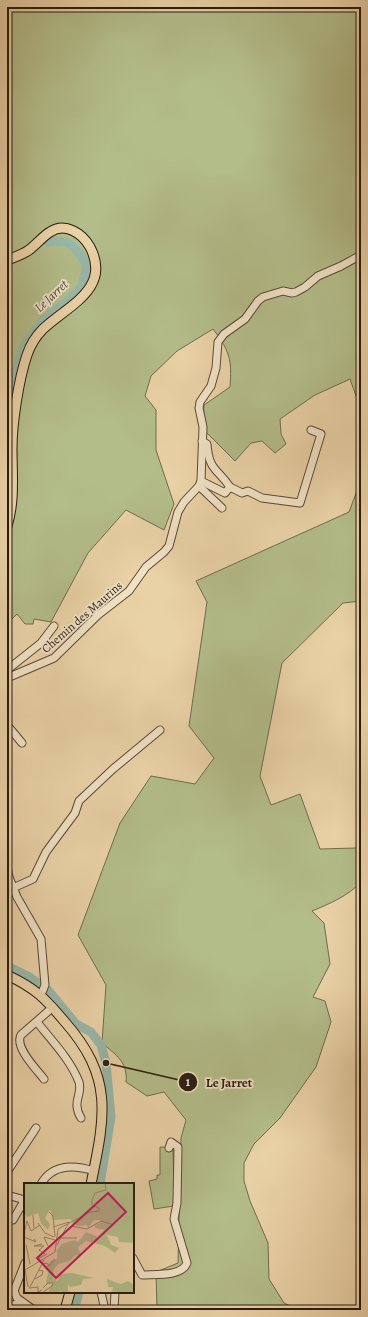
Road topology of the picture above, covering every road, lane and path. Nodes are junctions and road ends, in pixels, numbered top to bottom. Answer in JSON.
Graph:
{"nodes":[{"id":1,"x":361,"y":255,"type":"edge"},
{"id":2,"x":7,"y":260,"type":"edge"},
{"id":3,"x":312,"y":430,"type":"dead end"},
{"id":4,"x":202,"y":441,"type":"junction"},
{"id":5,"x":200,"y":483,"type":"junction"},
{"id":6,"x":230,"y":487,"type":"junction"},
{"id":7,"x":222,"y":508,"type":"dead end"},
{"id":8,"x":7,"y":526,"type":"edge"},
{"id":9,"x":54,"y":626,"type":"dead end"},
{"id":10,"x":7,"y":670,"type":"edge"},
{"id":11,"x":7,"y":678,"type":"edge"},
{"id":12,"x":7,"y":725,"type":"edge"},
{"id":13,"x":160,"y":730,"type":"dead end"},
{"id":14,"x":22,"y":743,"type":"dead end"},
{"id":15,"x":7,"y":867,"type":"edge"},
{"id":16,"x":13,"y":888,"type":"junction"},
{"id":17,"x":7,"y":975,"type":"edge"},
{"id":18,"x":43,"y":990,"type":"junction"},
{"id":19,"x":53,"y":1007,"type":"junction"},
{"id":20,"x":37,"y":1022,"type":"junction"},
{"id":21,"x":44,"y":1080,"type":"dead end"},
{"id":22,"x":81,"y":1118,"type":"dead end"},
{"id":23,"x":36,"y":1128,"type":"dead end"},
{"id":24,"x":169,"y":1148,"type":"dead end"},
{"id":25,"x":94,"y":1171,"type":"junction"},
{"id":26,"x":7,"y":1172,"type":"edge"},
{"id":27,"x":42,"y":1183,"type":"edge"},
{"id":28,"x":91,"y":1183,"type":"edge"},
{"id":29,"x":7,"y":1195,"type":"edge"},
{"id":30,"x":24,"y":1201,"type":"edge"},
{"id":31,"x":24,"y":1203,"type":"edge"},
{"id":32,"x":7,"y":1218,"type":"edge"},
{"id":33,"x":134,"y":1260,"type":"edge"},
{"id":34,"x":24,"y":1266,"type":"edge"},
{"id":35,"x":70,"y":1293,"type":"edge"},
{"id":36,"x":101,"y":1293,"type":"edge"},
{"id":37,"x":115,"y":1293,"type":"edge"},
{"id":38,"x":22,"y":1302,"type":"junction"},
{"id":39,"x":7,"y":1307,"type":"edge"},
{"id":40,"x":34,"y":1310,"type":"edge"},
{"id":41,"x":65,"y":1310,"type":"edge"},
{"id":42,"x":105,"y":1310,"type":"edge"},
{"id":43,"x":114,"y":1310,"type":"edge"}],
"edges":[{"from":1,"to":4,"type":"street"},
{"from":2,"to":8,"type":"main road"},
{"from":3,"to":6,"type":"street"},
{"from":4,"to":5,"type":"street"},
{"from":4,"to":6,"type":"street"},
{"from":5,"to":6,"type":"street"},
{"from":5,"to":7,"type":"street"},
{"from":5,"to":11,"type":"street","name":"Chemin des Maurins"},
{"from":9,"to":10,"type":"street"},
{"from":12,"to":14,"type":"street"},
{"from":13,"to":16,"type":"street"},
{"from":15,"to":16,"type":"street"},
{"from":16,"to":18,"type":"street"},
{"from":17,"to":18,"type":"main road"},
{"from":18,"to":19,"type":"main road"},
{"from":19,"to":20,"type":"street"},
{"from":19,"to":25,"type":"main road"},
{"from":20,"to":21,"type":"street"},
{"from":20,"to":22,"type":"street"},
{"from":23,"to":26,"type":"street"},
{"from":24,"to":33,"type":"street"},
{"from":25,"to":27,"type":"street"},
{"from":25,"to":28,"type":"main road"},
{"from":29,"to":30,"type":"street"},
{"from":31,"to":32,"type":"street"},
{"from":34,"to":38,"type":"street"},
{"from":35,"to":41,"type":"main road"},
{"from":36,"to":42,"type":"street"},
{"from":37,"to":43,"type":"street"},
{"from":38,"to":39,"type":"street"},
{"from":38,"to":40,"type":"street"}]}
